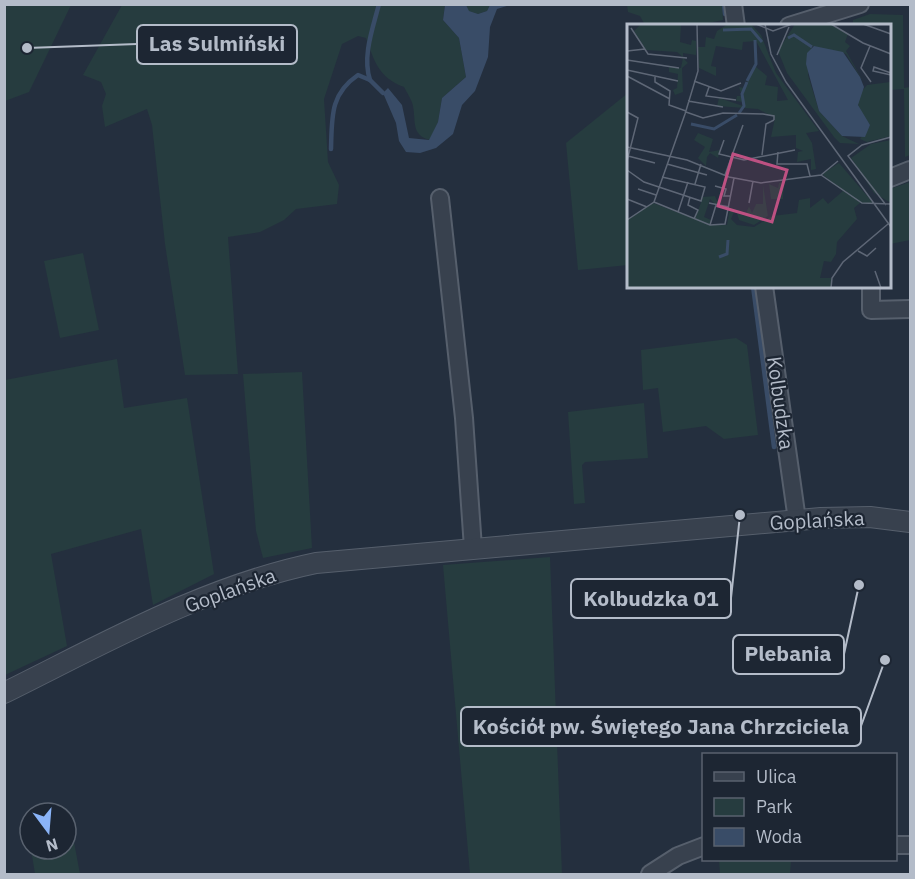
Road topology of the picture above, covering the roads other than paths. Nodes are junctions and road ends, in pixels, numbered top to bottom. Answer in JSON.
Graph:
{"nodes":[{"id":1,"x":734,"y":4,"type":"edge"},
{"id":2,"x":860,"y":4,"type":"edge"},
{"id":3,"x":736,"y":24,"type":"edge"},
{"id":4,"x":795,"y":24,"type":"edge"},
{"id":5,"x":910,"y":170,"type":"edge"},
{"id":6,"x":891,"y":178,"type":"edge"},
{"id":7,"x":440,"y":198,"type":"dead end"},
{"id":8,"x":764,"y":288,"type":"edge"},
{"id":9,"x":871,"y":288,"type":"edge"},
{"id":10,"x":910,"y":309,"type":"edge"},
{"id":11,"x":797,"y":520,"type":"junction"},
{"id":12,"x":910,"y":522,"type":"edge"},
{"id":13,"x":473,"y":548,"type":"junction"},
{"id":14,"x":4,"y":693,"type":"edge"},
{"id":15,"x":702,"y":847,"type":"edge"},
{"id":16,"x":650,"y":874,"type":"edge"}],
"edges":[{"from":1,"to":3,"type":"street"},
{"from":2,"to":4,"type":"street"},
{"from":5,"to":6,"type":"street"},
{"from":7,"to":13,"type":"street"},
{"from":8,"to":11,"type":"street","name":"Kolbudzka"},
{"from":9,"to":10,"type":"street"},
{"from":11,"to":12,"type":"street","name":"Goplańska"},
{"from":11,"to":13,"type":"street","name":"Goplańska"},
{"from":13,"to":14,"type":"street","name":"Goplańska"},
{"from":15,"to":16,"type":"street"}]}
